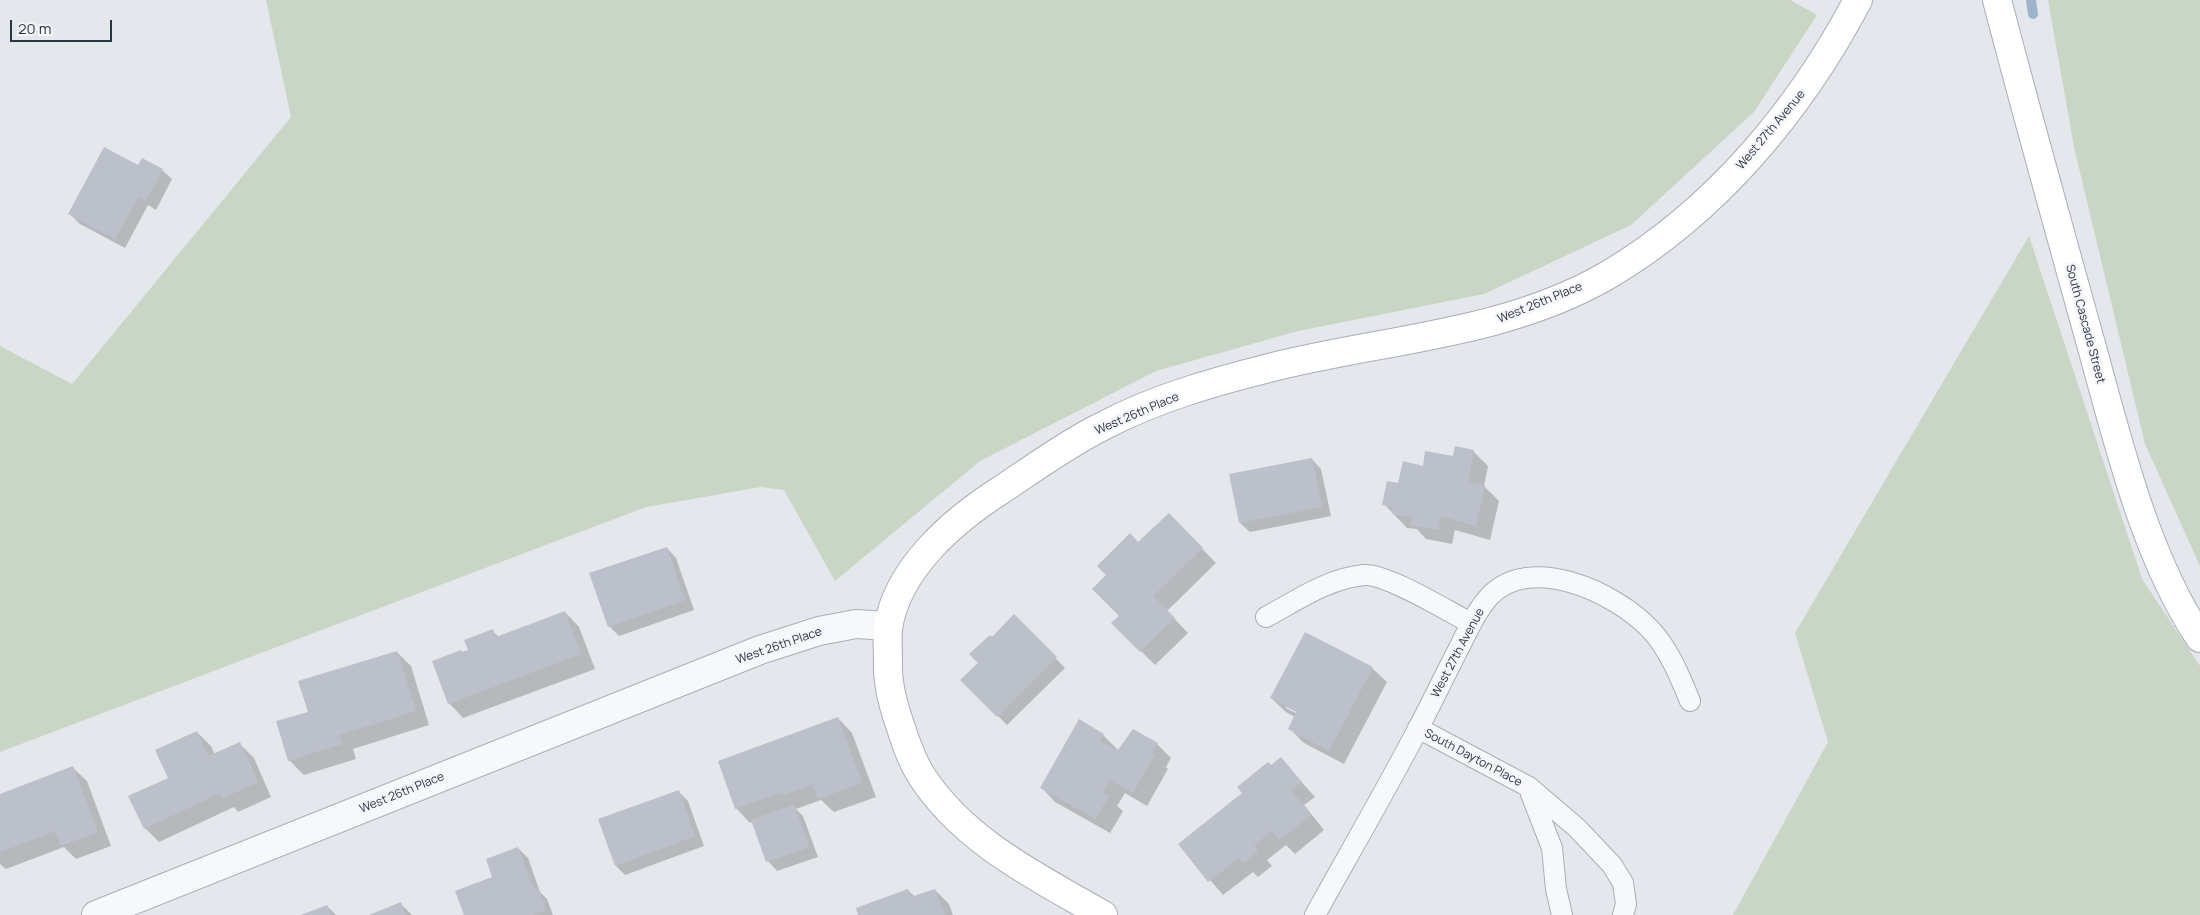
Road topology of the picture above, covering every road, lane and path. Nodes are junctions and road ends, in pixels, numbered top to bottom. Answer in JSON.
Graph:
{"nodes":[{"id":1,"x":1858,"y":0,"type":"edge"},
{"id":2,"x":1997,"y":0,"type":"edge"},
{"id":3,"x":1659,"y":241,"type":"joint"},
{"id":4,"x":1266,"y":617,"type":"dead end"},
{"id":5,"x":1471,"y":623,"type":"junction"},
{"id":6,"x":888,"y":626,"type":"junction"},
{"id":7,"x":2200,"y":638,"type":"edge"},
{"id":8,"x":1690,"y":701,"type":"dead end"},
{"id":9,"x":1418,"y":728,"type":"junction"},
{"id":10,"x":1528,"y":787,"type":"junction"},
{"id":11,"x":96,"y":915,"type":"edge"},
{"id":12,"x":1103,"y":915,"type":"edge"},
{"id":13,"x":1315,"y":915,"type":"edge"},
{"id":14,"x":1562,"y":915,"type":"edge"},
{"id":15,"x":1623,"y":915,"type":"edge"}],
"edges":[{"from":1,"to":3,"type":"main road","name":"West 27th Avenue"},
{"from":2,"to":7,"type":"main road","name":"South Cascade Street"},
{"from":3,"to":6,"type":"main road","name":"West 26th Place"},
{"from":4,"to":5,"type":"lane"},
{"from":5,"to":8,"type":"lane","name":"West 27th Avenue"},
{"from":5,"to":9,"type":"lane","name":"West 27th Avenue"},
{"from":6,"to":11,"type":"street","name":"West 26th Place"},
{"from":6,"to":12,"type":"main road"},
{"from":9,"to":10,"type":"lane","name":"South Dayton Place"},
{"from":9,"to":13,"type":"lane","name":"West 27th Avenue"},
{"from":10,"to":14,"type":"lane","name":"South Dayton Place"},
{"from":10,"to":15,"type":"lane","name":"South Dayton Place"}]}
